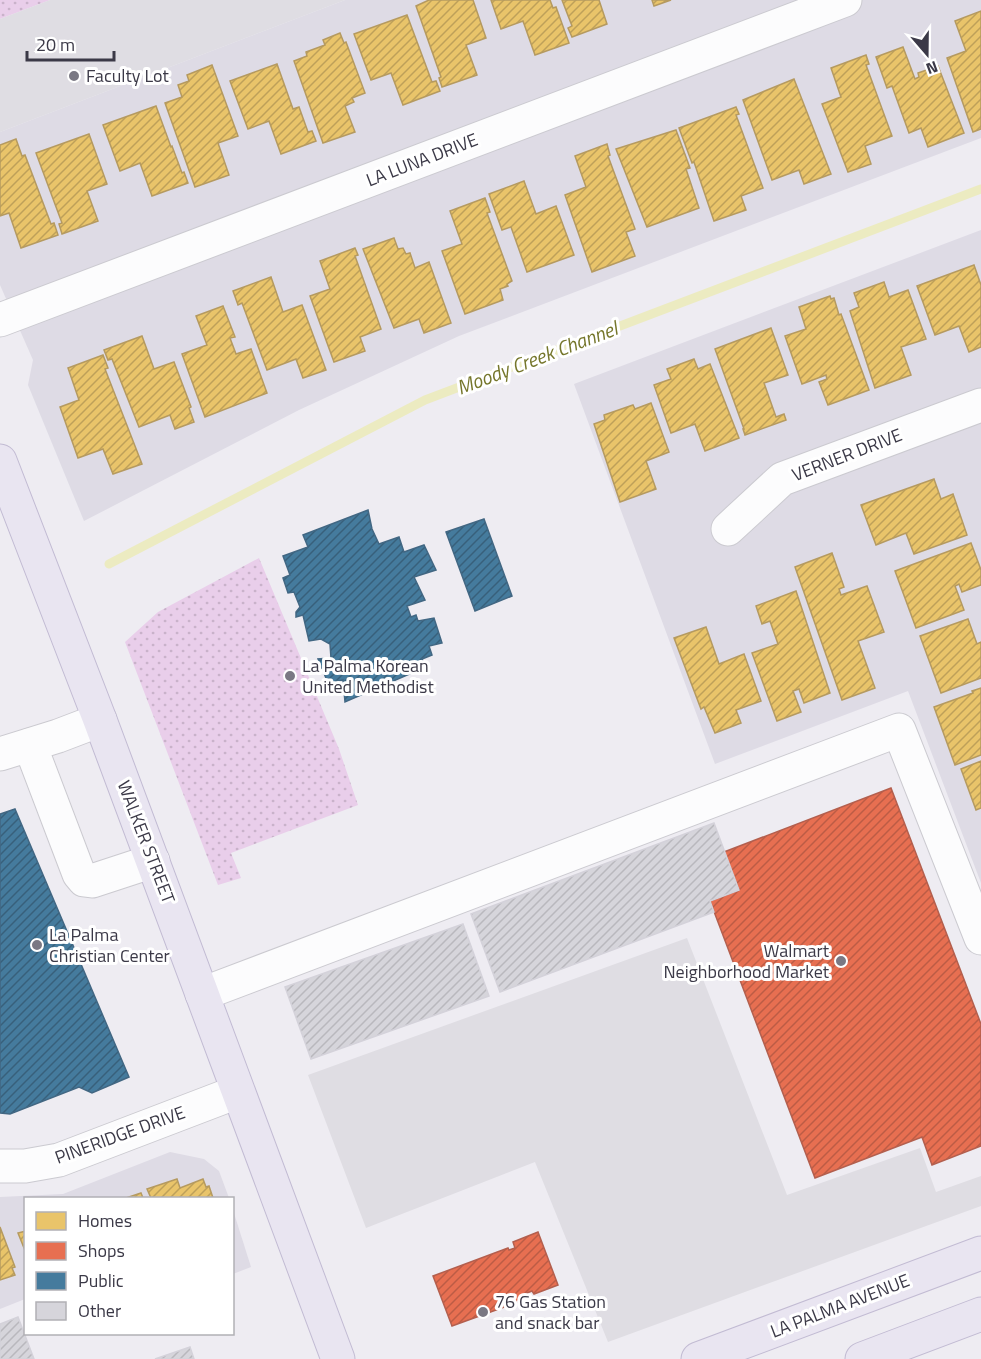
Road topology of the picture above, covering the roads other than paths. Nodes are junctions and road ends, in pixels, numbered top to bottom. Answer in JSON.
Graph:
{"nodes":[{"id":1,"x":845,"y":0,"type":"edge"},
{"id":2,"x":0,"y":321,"type":"edge"},
{"id":3,"x":980,"y":406,"type":"edge"},
{"id":4,"x":0,"y":461,"type":"edge"},
{"id":5,"x":728,"y":529,"type":"dead end"},
{"id":6,"x":100,"y":720,"type":"junction"},
{"id":7,"x":15,"y":749,"type":"edge"},
{"id":8,"x":153,"y":861,"type":"junction"},
{"id":9,"x":981,"y":938,"type":"edge"},
{"id":10,"x":202,"y":994,"type":"junction"},
{"id":11,"x":237,"y":1092,"type":"junction"},
{"id":12,"x":0,"y":1166,"type":"edge"},
{"id":13,"x":981,"y":1253,"type":"edge"},
{"id":14,"x":981,"y":1314,"type":"edge"},
{"id":15,"x":338,"y":1359,"type":"edge"},
{"id":16,"x":698,"y":1359,"type":"edge"},
{"id":17,"x":862,"y":1359,"type":"edge"}],
"edges":[{"from":1,"to":2,"type":"street","name":"LA LUNA DRIVE"},
{"from":3,"to":5,"type":"street","name":"VERNER DRIVE"},
{"from":4,"to":6,"type":"main road","name":"WALKER STREET"},
{"from":6,"to":7,"type":"street"},
{"from":6,"to":8,"type":"main road","name":"WALKER STREET"},
{"from":7,"to":8,"type":"street"},
{"from":8,"to":10,"type":"main road","name":"WALKER STREET"},
{"from":9,"to":10,"type":"street"},
{"from":10,"to":11,"type":"main road","name":"WALKER STREET"},
{"from":11,"to":12,"type":"street","name":"PINERIDGE DRIVE"},
{"from":11,"to":15,"type":"main road","name":"WALKER STREET"},
{"from":13,"to":16,"type":"main road","name":"LA PALMA AVENUE"},
{"from":14,"to":17,"type":"main road"}]}
